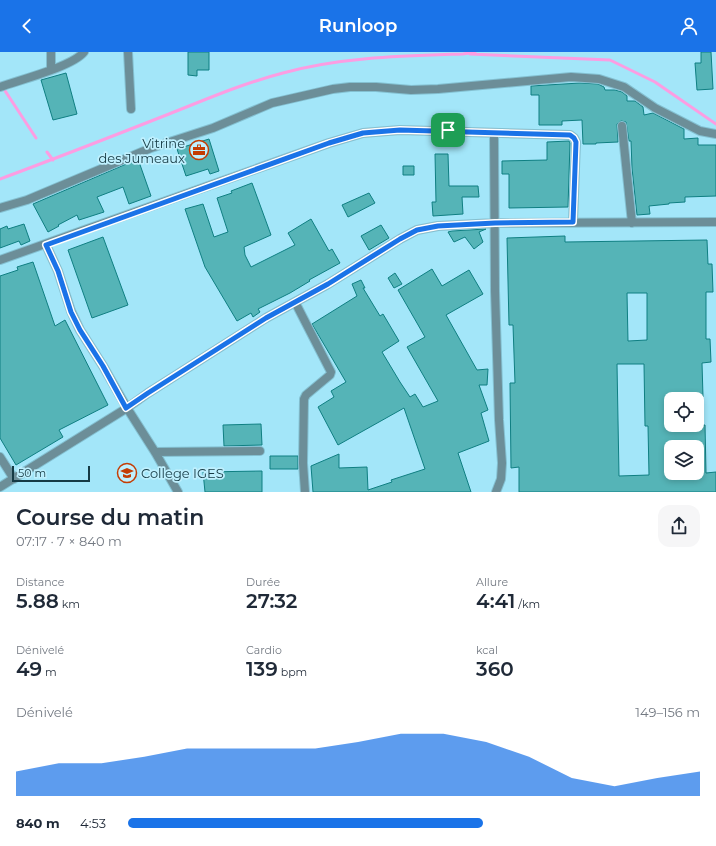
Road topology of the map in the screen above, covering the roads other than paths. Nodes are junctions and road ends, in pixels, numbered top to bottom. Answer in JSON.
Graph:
{"nodes":[{"id":1,"x":51,"y":52,"type":"edge"},
{"id":2,"x":84,"y":52,"type":"edge"},
{"id":3,"x":128,"y":52,"type":"edge"},
{"id":4,"x":51,"y":69,"type":"junction"},
{"id":5,"x":0,"y":87,"type":"edge"},
{"id":6,"x":131,"y":109,"type":"dead end"},
{"id":7,"x":622,"y":126,"type":"dead end"},
{"id":8,"x":494,"y":133,"type":"junction"},
{"id":9,"x":716,"y":134,"type":"edge"},
{"id":10,"x":0,"y":208,"type":"edge"},
{"id":11,"x":573,"y":222,"type":"junction"},
{"id":12,"x":716,"y":222,"type":"edge"},
{"id":13,"x":495,"y":223,"type":"junction"},
{"id":14,"x":632,"y":223,"type":"junction"},
{"id":15,"x":46,"y":245,"type":"junction"},
{"id":16,"x":0,"y":260,"type":"edge"},
{"id":17,"x":295,"y":302,"type":"junction"},
{"id":18,"x":126,"y":408,"type":"junction"},
{"id":19,"x":260,"y":451,"type":"dead end"},
{"id":20,"x":155,"y":452,"type":"junction"},
{"id":21,"x":0,"y":457,"type":"edge"},
{"id":22,"x":14,"y":479,"type":"junction"},
{"id":23,"x":0,"y":487,"type":"edge"},
{"id":24,"x":178,"y":492,"type":"edge"},
{"id":25,"x":305,"y":492,"type":"edge"},
{"id":26,"x":496,"y":492,"type":"edge"}],
"edges":[{"from":1,"to":4,"type":"street"},
{"from":2,"to":4,"type":"street"},
{"from":3,"to":6,"type":"street"},
{"from":4,"to":5,"type":"street"},
{"from":7,"to":14,"type":"street"},
{"from":8,"to":11,"type":"street"},
{"from":8,"to":13,"type":"street"},
{"from":8,"to":15,"type":"street"},
{"from":9,"to":10,"type":"street"},
{"from":11,"to":13,"type":"street"},
{"from":11,"to":14,"type":"street"},
{"from":12,"to":14,"type":"street"},
{"from":13,"to":17,"type":"street"},
{"from":13,"to":26,"type":"street"},
{"from":15,"to":16,"type":"street"},
{"from":15,"to":18,"type":"street"},
{"from":17,"to":18,"type":"street"},
{"from":17,"to":25,"type":"street"},
{"from":18,"to":20,"type":"street"},
{"from":18,"to":22,"type":"street"},
{"from":19,"to":20,"type":"street"},
{"from":20,"to":24,"type":"street"},
{"from":21,"to":22,"type":"street"},
{"from":22,"to":23,"type":"street"}]}
